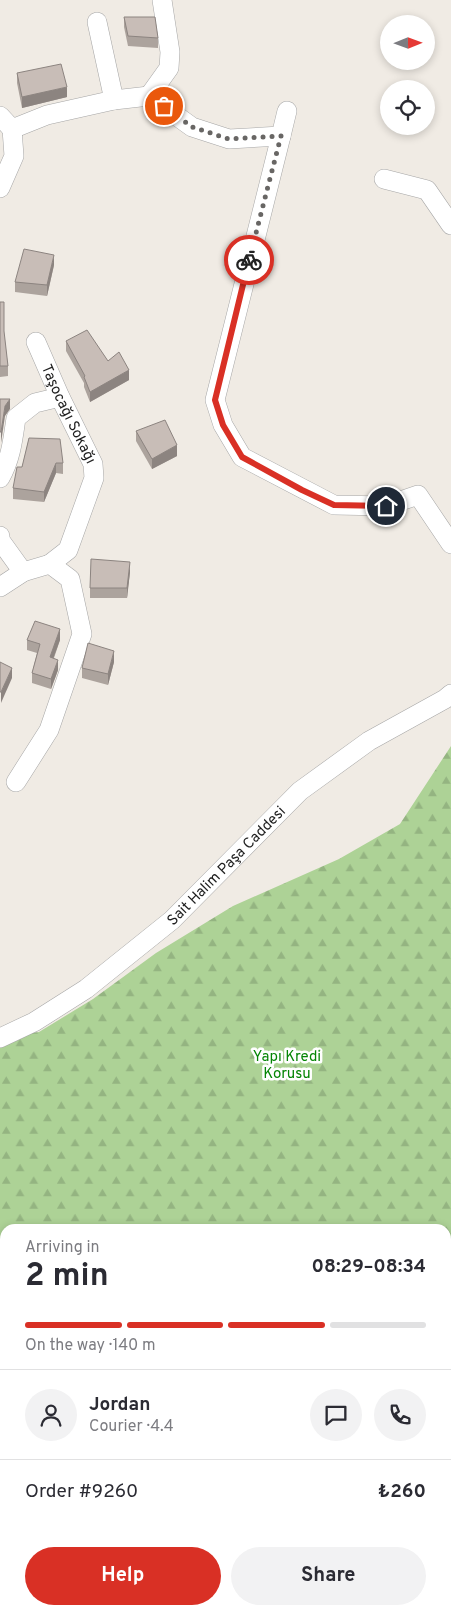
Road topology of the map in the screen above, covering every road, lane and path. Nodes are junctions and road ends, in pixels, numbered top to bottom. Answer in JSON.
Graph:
{"nodes":[{"id":1,"x":162,"y":0,"type":"edge"},
{"id":2,"x":97,"y":22,"type":"dead end"},
{"id":3,"x":149,"y":96,"type":"junction"},
{"id":4,"x":114,"y":100,"type":"junction"},
{"id":5,"x":287,"y":111,"type":"dead end"},
{"id":6,"x":6,"y":122,"type":"edge"},
{"id":7,"x":281,"y":136,"type":"junction"},
{"id":8,"x":384,"y":179,"type":"dead end"},
{"id":9,"x":0,"y":188,"type":"edge"},
{"id":10,"x":451,"y":225,"type":"edge"},
{"id":11,"x":36,"y":342,"type":"dead end"},
{"id":12,"x":60,"y":397,"type":"junction"},
{"id":13,"x":0,"y":478,"type":"edge"},
{"id":14,"x":0,"y":536,"type":"edge"},
{"id":15,"x":451,"y":544,"type":"edge"},
{"id":16,"x":50,"y":564,"type":"junction"},
{"id":17,"x":23,"y":572,"type":"junction"},
{"id":18,"x":0,"y":587,"type":"edge"},
{"id":19,"x":451,"y":694,"type":"edge"},
{"id":20,"x":16,"y":782,"type":"dead end"},
{"id":21,"x":0,"y":1038,"type":"edge"}],
"edges":[{"from":1,"to":3,"type":"street"},
{"from":2,"to":4,"type":"street"},
{"from":3,"to":4,"type":"street"},
{"from":3,"to":7,"type":"street"},
{"from":4,"to":6,"type":"street"},
{"from":5,"to":7,"type":"street"},
{"from":6,"to":9,"type":"street"},
{"from":7,"to":15,"type":"street"},
{"from":8,"to":10,"type":"street"},
{"from":11,"to":12,"type":"street","name":"Taşocağı Sokağı"},
{"from":12,"to":13,"type":"street"},
{"from":12,"to":16,"type":"street","name":"Taşocağı Sokağı"},
{"from":14,"to":17,"type":"street"},
{"from":16,"to":17,"type":"street"},
{"from":16,"to":20,"type":"street"},
{"from":17,"to":18,"type":"street"},
{"from":19,"to":21,"type":"street","name":"Sait Halim Paşa Caddesi"}]}
